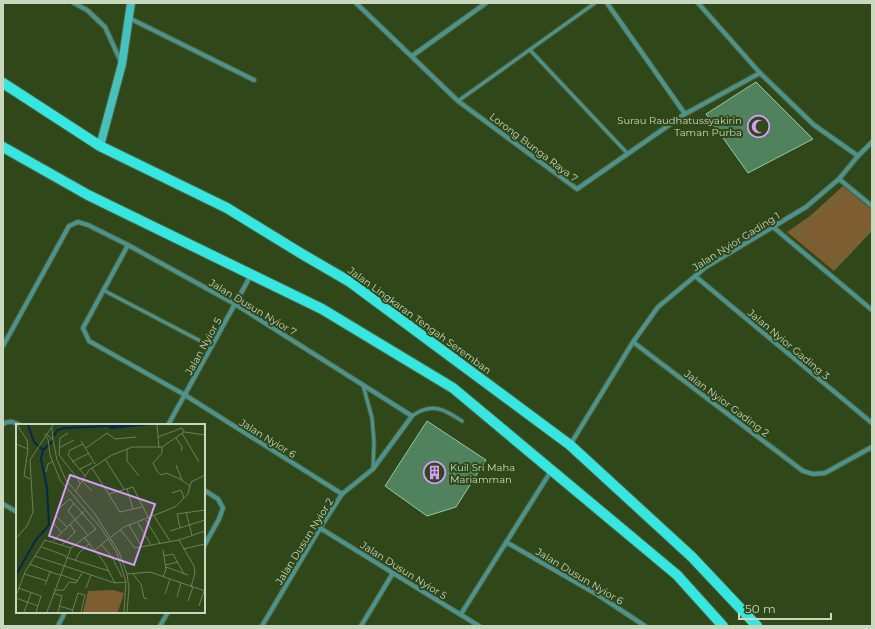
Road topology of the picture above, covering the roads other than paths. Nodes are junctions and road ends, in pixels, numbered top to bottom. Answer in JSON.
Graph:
{"nodes":[{"id":1,"x":74,"y":3,"type":"edge"},
{"id":2,"x":131,"y":3,"type":"edge"},
{"id":3,"x":356,"y":3,"type":"edge"},
{"id":4,"x":486,"y":3,"type":"edge"},
{"id":5,"x":595,"y":3,"type":"edge"},
{"id":6,"x":607,"y":3,"type":"edge"},
{"id":7,"x":698,"y":3,"type":"edge"},
{"id":8,"x":129,"y":18,"type":"junction"},
{"id":9,"x":530,"y":50,"type":"junction"},
{"id":10,"x":412,"y":56,"type":"junction"},
{"id":11,"x":122,"y":64,"type":"junction"},
{"id":12,"x":760,"y":73,"type":"junction"},
{"id":13,"x":254,"y":80,"type":"dead end"},
{"id":14,"x":3,"y":83,"type":"edge"},
{"id":15,"x":458,"y":101,"type":"junction"},
{"id":16,"x":685,"y":114,"type":"junction"},
{"id":17,"x":872,"y":142,"type":"edge"},
{"id":18,"x":100,"y":146,"type":"junction"},
{"id":19,"x":3,"y":147,"type":"edge"},
{"id":20,"x":628,"y":154,"type":"junction"},
{"id":21,"x":858,"y":156,"type":"junction"},
{"id":22,"x":839,"y":179,"type":"junction"},
{"id":23,"x":872,"y":206,"type":"edge"},
{"id":24,"x":773,"y":227,"type":"junction"},
{"id":25,"x":128,"y":244,"type":"junction"},
{"id":26,"x":252,"y":275,"type":"junction"},
{"id":27,"x":695,"y":276,"type":"junction"},
{"id":28,"x":103,"y":290,"type":"junction"},
{"id":29,"x":235,"y":304,"type":"junction"},
{"id":30,"x":872,"y":310,"type":"edge"},
{"id":31,"x":633,"y":342,"type":"junction"},
{"id":32,"x":3,"y":346,"type":"edge"},
{"id":33,"x":212,"y":347,"type":"junction"},
{"id":34,"x":363,"y":385,"type":"junction"},
{"id":35,"x":185,"y":395,"type":"junction"},
{"id":36,"x":412,"y":416,"type":"junction"},
{"id":37,"x":462,"y":422,"type":"dead end"},
{"id":38,"x":3,"y":424,"type":"edge"},
{"id":39,"x":18,"y":424,"type":"edge"},
{"id":40,"x":169,"y":424,"type":"edge"},
{"id":41,"x":872,"y":424,"type":"edge"},
{"id":42,"x":570,"y":445,"type":"junction"},
{"id":43,"x":872,"y":447,"type":"edge"},
{"id":44,"x":372,"y":469,"type":"junction"},
{"id":45,"x":551,"y":470,"type":"junction"},
{"id":46,"x":205,"y":491,"type":"edge"},
{"id":47,"x":342,"y":494,"type":"junction"},
{"id":48,"x":3,"y":504,"type":"edge"},
{"id":49,"x":16,"y":511,"type":"edge"},
{"id":50,"x":320,"y":528,"type":"junction"},
{"id":51,"x":506,"y":542,"type":"junction"},
{"id":52,"x":205,"y":544,"type":"edge"},
{"id":53,"x":393,"y":573,"type":"junction"},
{"id":54,"x":64,"y":613,"type":"edge"},
{"id":55,"x":167,"y":613,"type":"edge"},
{"id":56,"x":461,"y":614,"type":"junction"},
{"id":57,"x":58,"y":626,"type":"edge"},
{"id":58,"x":160,"y":626,"type":"edge"},
{"id":59,"x":262,"y":626,"type":"edge"},
{"id":60,"x":361,"y":626,"type":"edge"},
{"id":61,"x":479,"y":626,"type":"edge"},
{"id":62,"x":644,"y":626,"type":"edge"},
{"id":63,"x":723,"y":626,"type":"edge"},
{"id":64,"x":757,"y":626,"type":"edge"}],
"edges":[{"from":1,"to":11,"type":"street"},
{"from":2,"to":8,"type":"street"},
{"from":3,"to":10,"type":"street","name":"Lorong Bunga Raya 7"},
{"from":4,"to":10,"type":"street"},
{"from":5,"to":9,"type":"lane"},
{"from":6,"to":16,"type":"street"},
{"from":7,"to":12,"type":"street"},
{"from":8,"to":11,"type":"street"},
{"from":8,"to":13,"type":"street"},
{"from":9,"to":15,"type":"lane"},
{"from":9,"to":20,"type":"lane"},
{"from":10,"to":15,"type":"street","name":"Lorong Bunga Raya 7"},
{"from":11,"to":18,"type":"street"},
{"from":12,"to":16,"type":"street","name":"Lorong Bunga Raya 7"},
{"from":12,"to":21,"type":"street"},
{"from":14,"to":18,"type":"main road","name":"Jalan Lingkaran Tengah Seremban"},
{"from":15,"to":20,"type":"street","name":"Lorong Bunga Raya 7"},
{"from":16,"to":20,"type":"street","name":"Lorong Bunga Raya 7"},
{"from":17,"to":21,"type":"street","name":"Jalan Nyior Gading 1"},
{"from":18,"to":42,"type":"main road","name":"Jalan Lingkaran Tengah Seremban"},
{"from":19,"to":26,"type":"main road"},
{"from":21,"to":22,"type":"street","name":"Jalan Nyior Gading 1"},
{"from":22,"to":23,"type":"street"},
{"from":22,"to":24,"type":"street","name":"Jalan Nyior Gading 1"},
{"from":24,"to":27,"type":"street","name":"Jalan Nyior Gading 1"},
{"from":24,"to":30,"type":"street"},
{"from":25,"to":28,"type":"street"},
{"from":25,"to":29,"type":"street","name":"Jalan Dusun Nyior 7"},
{"from":25,"to":32,"type":"street","name":"Jalan Dusun Nyior 7"},
{"from":26,"to":29,"type":"street","name":"Jalan Nyior 5"},
{"from":26,"to":45,"type":"main road"},
{"from":27,"to":31,"type":"street","name":"Jalan Nyior Gading 1"},
{"from":27,"to":41,"type":"street","name":"Jalan Nyior Gading 3"},
{"from":28,"to":33,"type":"lane"},
{"from":28,"to":35,"type":"street","name":"Jalan Nyior 6"},
{"from":29,"to":33,"type":"street","name":"Jalan Nyior 5"},
{"from":29,"to":34,"type":"street","name":"Jalan Dusun Nyior 7"},
{"from":31,"to":42,"type":"street","name":"Jalan Nyior Gading 1"},
{"from":31,"to":43,"type":"street","name":"Jalan Nyior Gading 2"},
{"from":33,"to":35,"type":"street","name":"Jalan Nyior 5"},
{"from":34,"to":36,"type":"street","name":"Jalan Dusun Nyior 7"},
{"from":34,"to":44,"type":"lane"},
{"from":35,"to":40,"type":"street","name":"Jalan Nyior 5"},
{"from":35,"to":47,"type":"street","name":"Jalan Nyior 6"},
{"from":36,"to":37,"type":"lane"},
{"from":36,"to":44,"type":"street","name":"Jalan Dusun Nyior 2"},
{"from":38,"to":39,"type":"street"},
{"from":42,"to":64,"type":"main road","name":"Jalan Lingkaran Tengah Seremban"},
{"from":44,"to":47,"type":"street","name":"Jalan Dusun Nyior 2"},
{"from":45,"to":51,"type":"street"},
{"from":45,"to":63,"type":"main road"},
{"from":46,"to":52,"type":"street"},
{"from":47,"to":50,"type":"street","name":"Jalan Dusun Nyior 2"},
{"from":48,"to":49,"type":"street"},
{"from":50,"to":53,"type":"street","name":"Jalan Dusun Nyior 5"},
{"from":50,"to":59,"type":"street","name":"Jalan Dusun Nyior 2"},
{"from":51,"to":56,"type":"street"},
{"from":51,"to":62,"type":"street","name":"Jalan Dusun Nyior 6"},
{"from":53,"to":56,"type":"street","name":"Jalan Dusun Nyior 5"},
{"from":53,"to":60,"type":"street"},
{"from":54,"to":57,"type":"street"},
{"from":55,"to":58,"type":"street"},
{"from":56,"to":61,"type":"street","name":"Jalan Dusun Nyior 5"}]}
